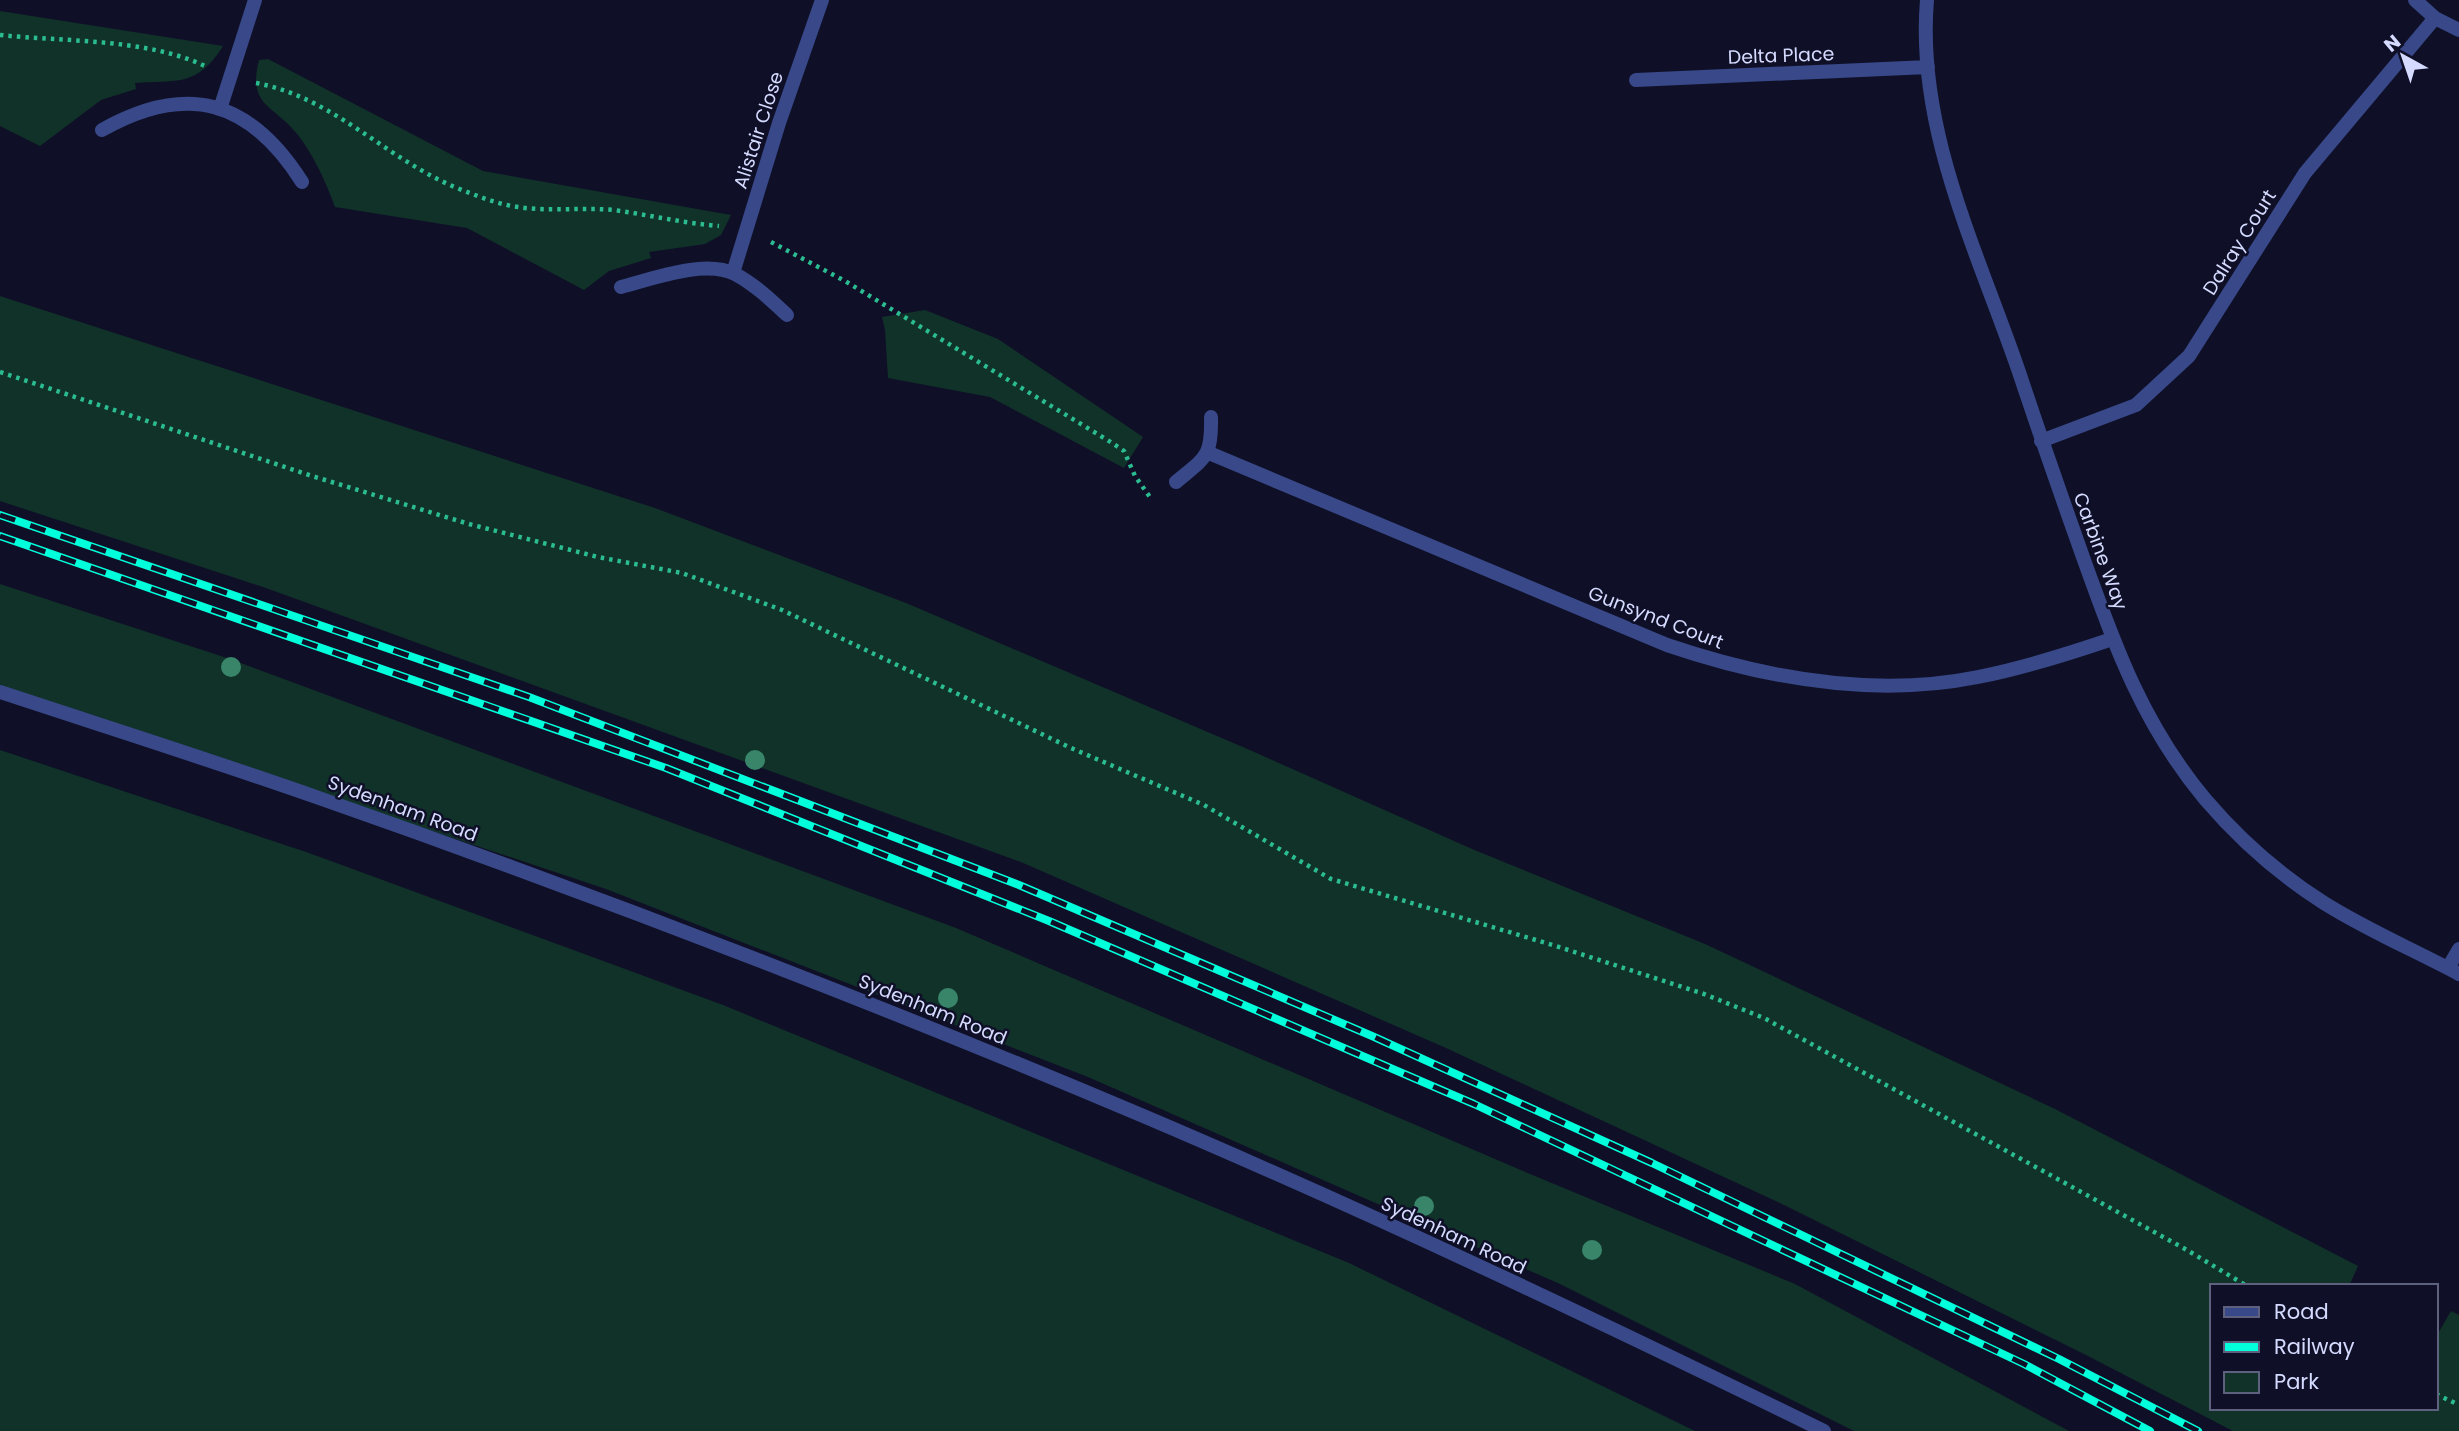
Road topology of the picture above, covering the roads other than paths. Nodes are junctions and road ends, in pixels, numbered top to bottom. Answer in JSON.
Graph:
{"nodes":[{"id":1,"x":255,"y":0,"type":"edge"},
{"id":2,"x":822,"y":0,"type":"edge"},
{"id":3,"x":1927,"y":0,"type":"edge"},
{"id":4,"x":2415,"y":0,"type":"edge"},
{"id":5,"x":2435,"y":18,"type":"junction"},
{"id":6,"x":2459,"y":30,"type":"edge"},
{"id":7,"x":1928,"y":67,"type":"junction"},
{"id":8,"x":1636,"y":80,"type":"dead end"},
{"id":9,"x":220,"y":109,"type":"junction"},
{"id":10,"x":102,"y":130,"type":"dead end"},
{"id":11,"x":302,"y":182,"type":"dead end"},
{"id":12,"x":733,"y":273,"type":"junction"},
{"id":13,"x":621,"y":287,"type":"dead end"},
{"id":14,"x":787,"y":315,"type":"dead end"},
{"id":15,"x":1211,"y":417,"type":"dead end"},
{"id":16,"x":2041,"y":441,"type":"junction"},
{"id":17,"x":1209,"y":453,"type":"junction"},
{"id":18,"x":1176,"y":482,"type":"road end"},
{"id":19,"x":2112,"y":639,"type":"junction"},
{"id":20,"x":0,"y":692,"type":"edge"},
{"id":21,"x":2459,"y":949,"type":"edge"},
{"id":22,"x":2453,"y":971,"type":"edge"},
{"id":23,"x":1824,"y":1431,"type":"edge"}],
"edges":[{"from":1,"to":9,"type":"street"},
{"from":2,"to":12,"type":"street","name":"Alistair Close"},
{"from":3,"to":7,"type":"street","name":"Carbine Way"},
{"from":4,"to":5,"type":"street"},
{"from":5,"to":6,"type":"street"},
{"from":5,"to":16,"type":"street","name":"Dalray Court"},
{"from":7,"to":8,"type":"street","name":"Delta Place"},
{"from":7,"to":16,"type":"street","name":"Carbine Way"},
{"from":9,"to":10,"type":"street"},
{"from":9,"to":11,"type":"street"},
{"from":12,"to":13,"type":"street"},
{"from":12,"to":14,"type":"street"},
{"from":15,"to":17,"type":"street"},
{"from":16,"to":19,"type":"street","name":"Carbine Way"},
{"from":17,"to":18,"type":"street"},
{"from":17,"to":19,"type":"street","name":"Gunsynd Court"},
{"from":19,"to":22,"type":"street","name":"Carbine Way"},
{"from":20,"to":23,"type":"street","name":"Sydenham Road"},
{"from":21,"to":22,"type":"street"}]}
